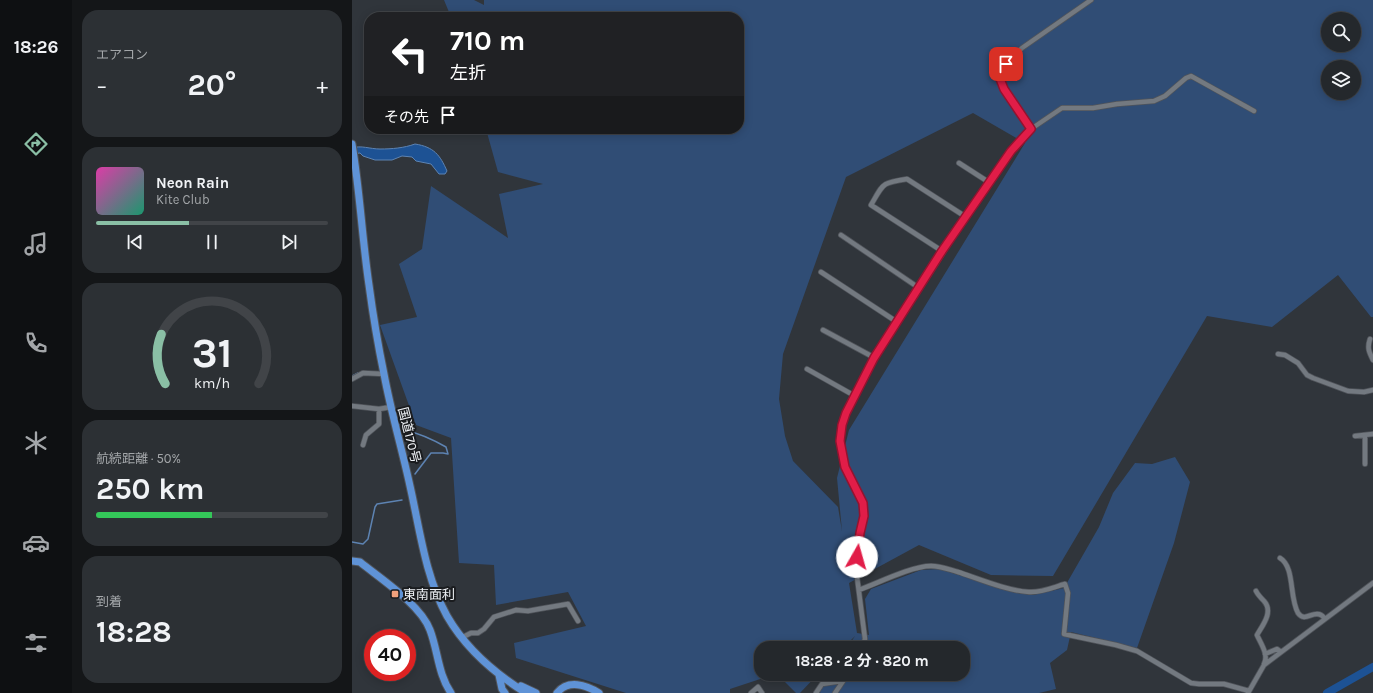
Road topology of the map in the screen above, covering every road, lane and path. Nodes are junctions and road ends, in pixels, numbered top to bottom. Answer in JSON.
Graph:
{"nodes":[{"id":1,"x":1091,"y":0,"type":"edge"},
{"id":2,"x":1254,"y":111,"type":"dead end"},
{"id":3,"x":1031,"y":129,"type":"junction"},
{"id":4,"x":352,"y":145,"type":"edge"},
{"id":5,"x":959,"y":163,"type":"dead end"},
{"id":6,"x":990,"y":183,"type":"junction"},
{"id":7,"x":966,"y":217,"type":"junction"},
{"id":8,"x":841,"y":235,"type":"dead end"},
{"id":9,"x":942,"y":251,"type":"junction"},
{"id":10,"x":821,"y":272,"type":"dead end"},
{"id":11,"x":919,"y":288,"type":"junction"},
{"id":12,"x":897,"y":322,"type":"junction"},
{"id":13,"x":823,"y":330,"type":"dead end"},
{"id":14,"x":1370,"y":339,"type":"dead end"},
{"id":15,"x":1278,"y":354,"type":"dead end"},
{"id":16,"x":874,"y":358,"type":"junction"},
{"id":17,"x":1373,"y":360,"type":"edge"},
{"id":18,"x":807,"y":369,"type":"dead end"},
{"id":19,"x":384,"y":374,"type":"junction"},
{"id":20,"x":352,"y":378,"type":"edge"},
{"id":21,"x":1373,"y":390,"type":"edge"},
{"id":22,"x":855,"y":396,"type":"junction"},
{"id":23,"x":352,"y":406,"type":"edge"},
{"id":24,"x":391,"y":407,"type":"junction"},
{"id":25,"x":379,"y":409,"type":"junction"},
{"id":26,"x":1373,"y":434,"type":"edge"},
{"id":27,"x":1365,"y":435,"type":"junction"},
{"id":28,"x":1355,"y":436,"type":"dead end"},
{"id":29,"x":363,"y":445,"type":"dead end"},
{"id":30,"x":1365,"y":464,"type":"dead end"},
{"id":31,"x":1280,"y":558,"type":"dead end"},
{"id":32,"x":352,"y":561,"type":"edge"},
{"id":33,"x":1373,"y":583,"type":"edge"},
{"id":34,"x":859,"y":590,"type":"junction"},
{"id":35,"x":1256,"y":591,"type":"dead end"},
{"id":36,"x":1325,"y":619,"type":"junction"},
{"id":37,"x":578,"y":621,"type":"dead end"},
{"id":38,"x":461,"y":638,"type":"junction"},
{"id":39,"x":865,"y":641,"type":"edge"},
{"id":40,"x":1281,"y":652,"type":"junction"},
{"id":41,"x":1265,"y":654,"type":"junction"},
{"id":42,"x":484,"y":663,"type":"junction"},
{"id":43,"x":1264,"y":665,"type":"junction"},
{"id":44,"x":500,"y":675,"type":"junction"},
{"id":45,"x":842,"y":681,"type":"joint"},
{"id":46,"x":1248,"y":692,"type":"edge"},
{"id":47,"x":451,"y":693,"type":"edge"},
{"id":48,"x":505,"y":693,"type":"edge"},
{"id":49,"x":526,"y":693,"type":"edge"},
{"id":50,"x":536,"y":693,"type":"edge"},
{"id":51,"x":557,"y":693,"type":"edge"},
{"id":52,"x":563,"y":693,"type":"edge"},
{"id":53,"x":592,"y":693,"type":"edge"},
{"id":54,"x":599,"y":693,"type":"edge"},
{"id":55,"x":751,"y":693,"type":"edge"},
{"id":56,"x":762,"y":693,"type":"edge"},
{"id":57,"x":816,"y":693,"type":"edge"},
{"id":58,"x":834,"y":693,"type":"edge"}],
"edges":[{"from":1,"to":3,"type":"street"},
{"from":2,"to":3,"type":"street"},
{"from":3,"to":6,"type":"street"},
{"from":4,"to":19,"type":"highway","name":"国道170号"},
{"from":5,"to":6,"type":"street"},
{"from":6,"to":7,"type":"street"},
{"from":7,"to":9,"type":"street"},
{"from":7,"to":9,"type":"street"},
{"from":8,"to":11,"type":"street"},
{"from":9,"to":11,"type":"street"},
{"from":10,"to":12,"type":"street"},
{"from":11,"to":12,"type":"street"},
{"from":12,"to":16,"type":"street"},
{"from":13,"to":16,"type":"street"},
{"from":14,"to":17,"type":"street"},
{"from":15,"to":21,"type":"street"},
{"from":16,"to":22,"type":"street"},
{"from":18,"to":22,"type":"street"},
{"from":19,"to":20,"type":"street"},
{"from":19,"to":24,"type":"highway","name":"国道170号"},
{"from":22,"to":34,"type":"street"},
{"from":23,"to":25,"type":"street"},
{"from":24,"to":25,"type":"street"},
{"from":24,"to":38,"type":"highway","name":"国道170号"},
{"from":25,"to":29,"type":"street"},
{"from":26,"to":27,"type":"street"},
{"from":27,"to":28,"type":"street"},
{"from":27,"to":30,"type":"street"},
{"from":31,"to":36,"type":"street"},
{"from":32,"to":47,"type":"highway"},
{"from":33,"to":36,"type":"street"},
{"from":34,"to":39,"type":"street"},
{"from":34,"to":46,"type":"street"},
{"from":35,"to":41,"type":"street"},
{"from":36,"to":40,"type":"street"},
{"from":37,"to":38,"type":"street"},
{"from":38,"to":42,"type":"highway","name":"国道170号"},
{"from":40,"to":41,"type":"street"},
{"from":40,"to":43,"type":"street"},
{"from":41,"to":43,"type":"street"},
{"from":42,"to":44,"type":"highway","name":"国道170号"},
{"from":42,"to":50,"type":"highway"},
{"from":43,"to":46,"type":"street"},
{"from":44,"to":48,"type":"highway"},
{"from":44,"to":49,"type":"highway","name":"国道170号"},
{"from":45,"to":57,"type":"street"},
{"from":45,"to":58,"type":"street"},
{"from":51,"to":54,"type":"highway"},
{"from":52,"to":53,"type":"highway"},
{"from":55,"to":56,"type":"street"}]}
